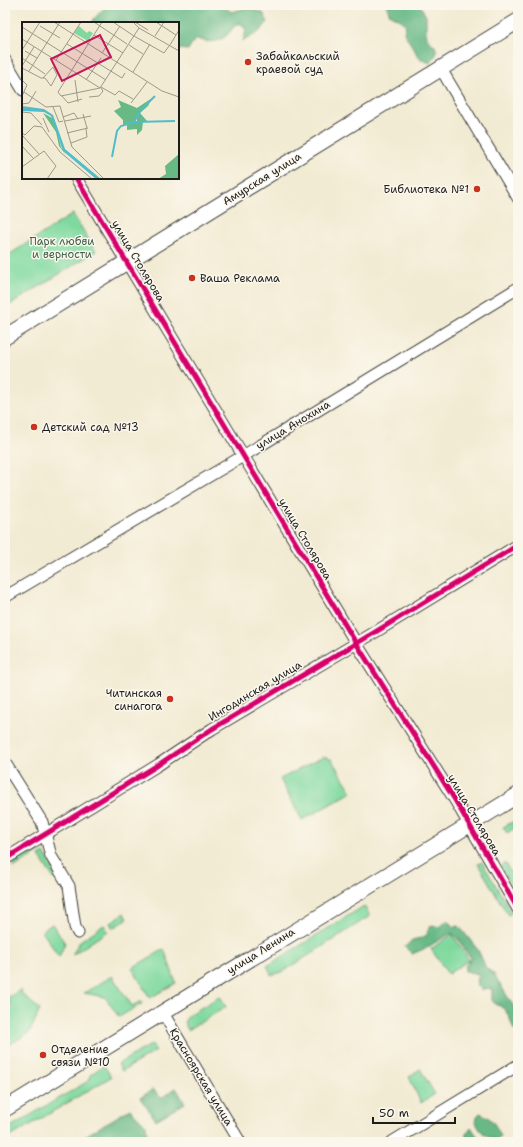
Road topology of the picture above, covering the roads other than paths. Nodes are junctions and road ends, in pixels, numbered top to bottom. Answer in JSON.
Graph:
{"nodes":[{"id":1,"x":518,"y":21,"type":"edge"},
{"id":2,"x":5,"y":60,"type":"edge"},
{"id":3,"x":441,"y":69,"type":"junction"},
{"id":4,"x":22,"y":88,"type":"edge"},
{"id":5,"x":77,"y":179,"type":"edge"},
{"id":6,"x":518,"y":198,"type":"edge"},
{"id":7,"x":127,"y":262,"type":"junction"},
{"id":8,"x":518,"y":288,"type":"edge"},
{"id":9,"x":5,"y":337,"type":"edge"},
{"id":10,"x":243,"y":456,"type":"junction"},
{"id":11,"x":518,"y":545,"type":"edge"},
{"id":12,"x":5,"y":597,"type":"edge"},
{"id":13,"x":356,"y":643,"type":"junction"},
{"id":14,"x":5,"y":763,"type":"edge"},
{"id":15,"x":518,"y":795,"type":"edge"},
{"id":16,"x":469,"y":825,"type":"junction"},
{"id":17,"x":45,"y":834,"type":"junction"},
{"id":18,"x":5,"y":859,"type":"edge"},
{"id":19,"x":518,"y":909,"type":"edge"},
{"id":20,"x":78,"y":933,"type":"dead end"},
{"id":21,"x":163,"y":1013,"type":"junction"},
{"id":22,"x":518,"y":1065,"type":"edge"},
{"id":23,"x":5,"y":1109,"type":"edge"},
{"id":24,"x":240,"y":1142,"type":"edge"},
{"id":25,"x":392,"y":1142,"type":"edge"}],
"edges":[{"from":1,"to":3,"type":"main road","name":"Амурская улица"},
{"from":2,"to":4,"type":"street"},
{"from":3,"to":6,"type":"street"},
{"from":3,"to":7,"type":"main road","name":"Амурская улица"},
{"from":5,"to":7,"type":"street","name":"улица Столярова"},
{"from":7,"to":9,"type":"main road","name":"Амурская улица"},
{"from":7,"to":10,"type":"street","name":"улица Столярова"},
{"from":8,"to":10,"type":"street","name":"улица Анохина"},
{"from":10,"to":12,"type":"street","name":"улица Анохина"},
{"from":10,"to":13,"type":"street","name":"улица Столярова"},
{"from":11,"to":13,"type":"street","name":"Ингодинская улица"},
{"from":13,"to":16,"type":"street","name":"улица Столярова"},
{"from":13,"to":17,"type":"street","name":"Ингодинская улица"},
{"from":14,"to":17,"type":"street"},
{"from":15,"to":16,"type":"main road","name":"улица Ленина"},
{"from":16,"to":19,"type":"street","name":"улица Столярова"},
{"from":16,"to":21,"type":"main road","name":"улица Ленина"},
{"from":17,"to":18,"type":"street","name":"Ингодинская улица"},
{"from":17,"to":20,"type":"street"},
{"from":21,"to":23,"type":"main road","name":"улица Ленина"},
{"from":21,"to":24,"type":"street","name":"Красноярская улица"},
{"from":22,"to":25,"type":"street"}]}
